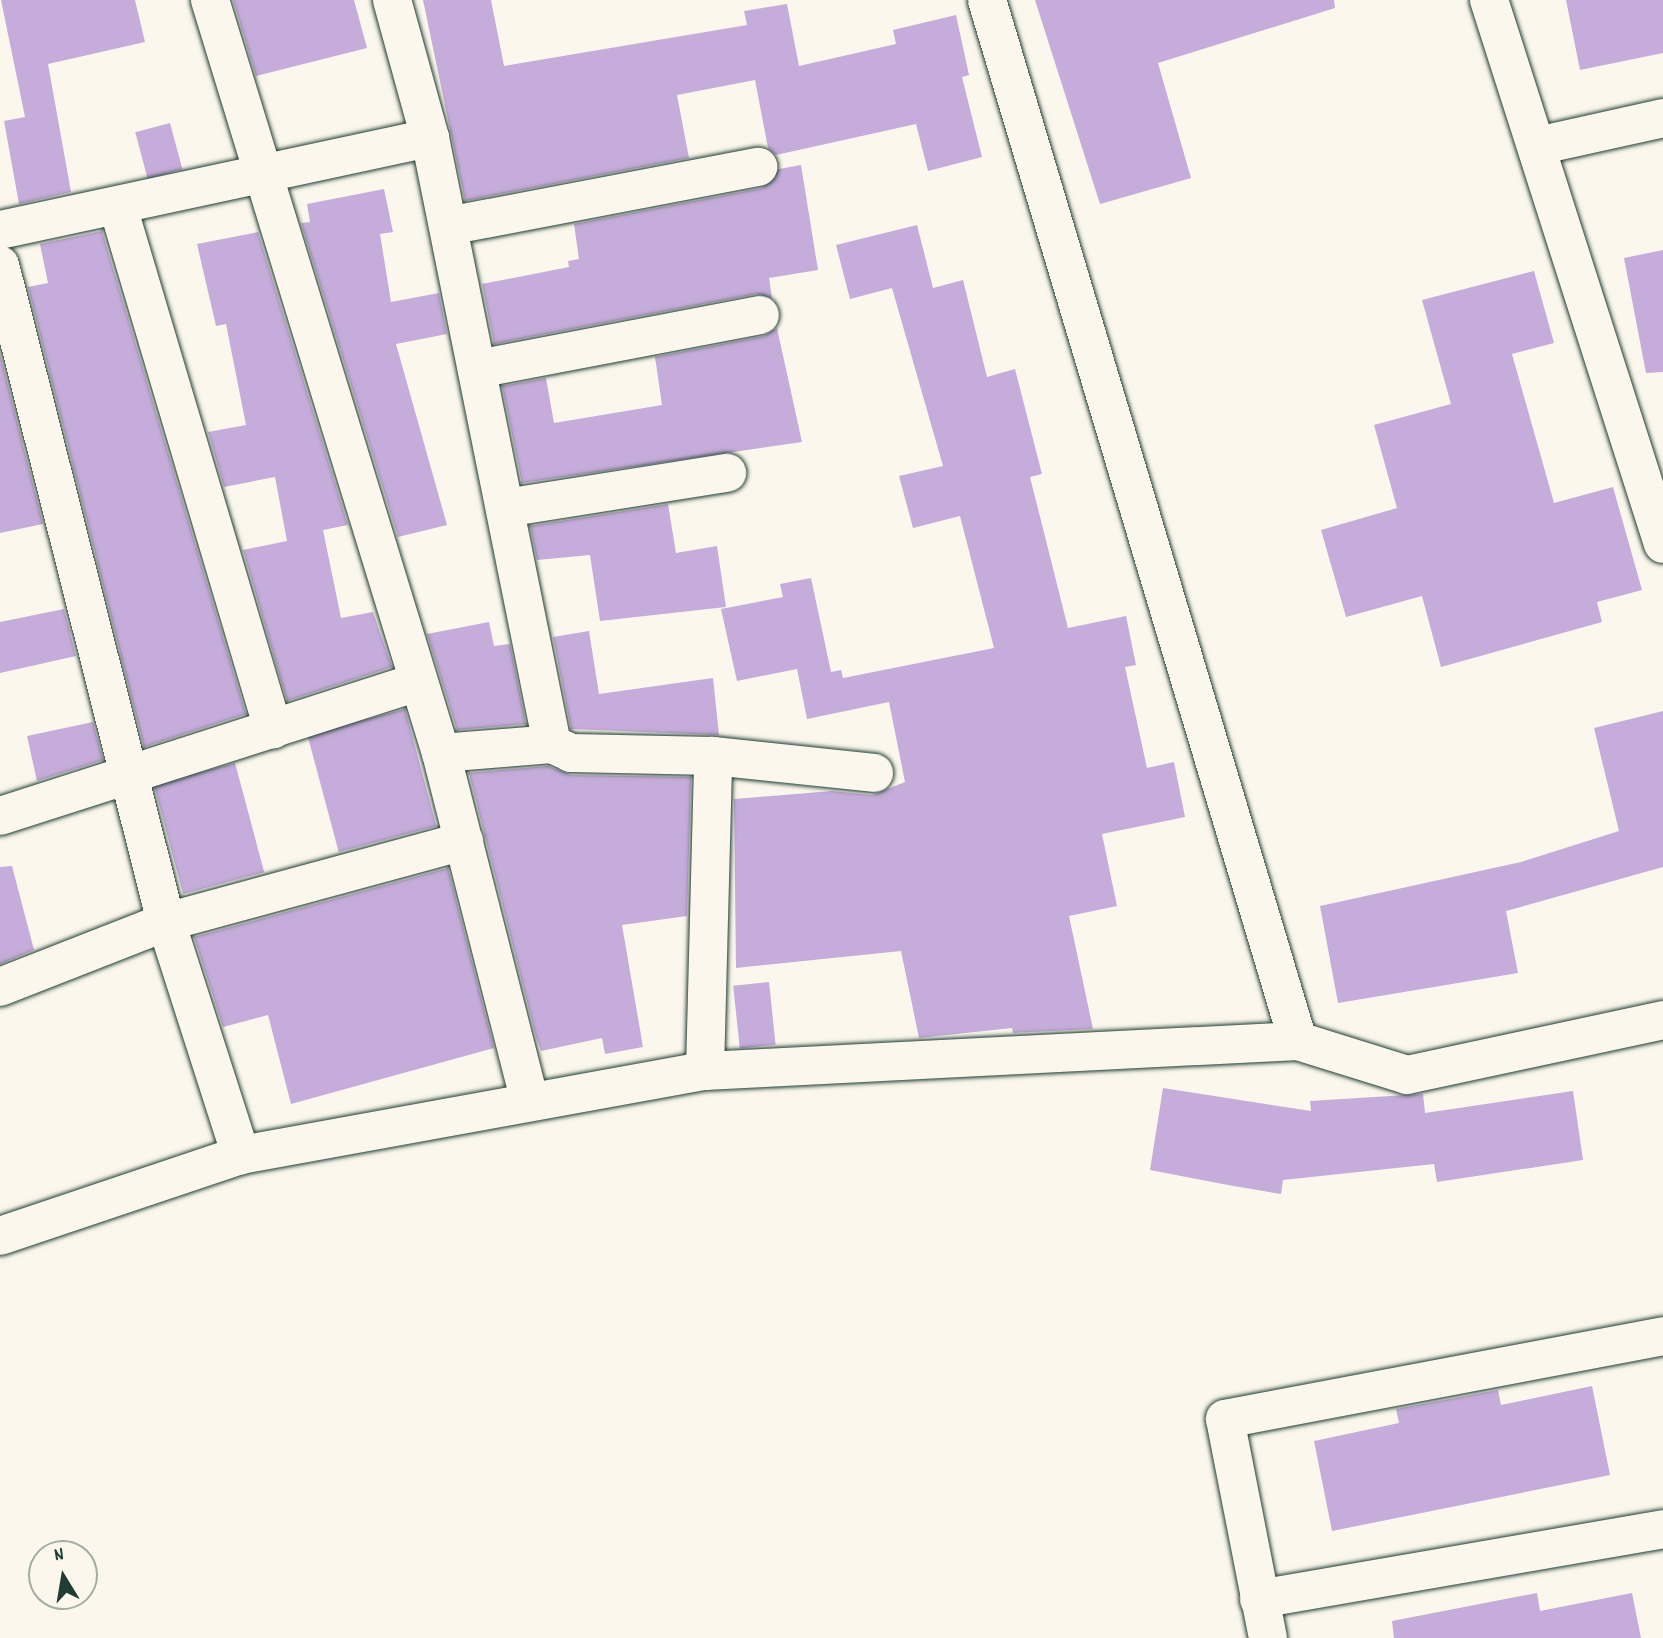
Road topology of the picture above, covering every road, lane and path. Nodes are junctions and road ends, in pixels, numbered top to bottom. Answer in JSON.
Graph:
{"nodes":[{"id":1,"x":210,"y":0,"type":"edge"},
{"id":2,"x":392,"y":0,"type":"edge"},
{"id":3,"x":987,"y":0,"type":"edge"},
{"id":4,"x":1489,"y":0,"type":"edge"},
{"id":5,"x":1663,"y":118,"type":"edge"},
{"id":6,"x":430,"y":138,"type":"junction"},
{"id":7,"x":1537,"y":145,"type":"junction"},
{"id":8,"x":758,"y":167,"type":"dead end"},
{"id":9,"x":264,"y":177,"type":"junction"},
{"id":10,"x":118,"y":207,"type":"junction"},
{"id":11,"x":448,"y":226,"type":"junction"},
{"id":12,"x":0,"y":230,"type":"edge"},
{"id":13,"x":0,"y":265,"type":"edge"},
{"id":14,"x":761,"y":315,"type":"dead end"},
{"id":15,"x":477,"y":369,"type":"junction"},
{"id":16,"x":727,"y":473,"type":"dead end"},
{"id":17,"x":505,"y":508,"type":"junction"},
{"id":18,"x":1663,"y":544,"type":"edge"},
{"id":19,"x":417,"y":682,"type":"junction"},
{"id":20,"x":273,"y":729,"type":"junction"},
{"id":21,"x":552,"y":744,"type":"junction"},
{"id":22,"x":441,"y":753,"type":"junction"},
{"id":23,"x":713,"y":756,"type":"junction"},
{"id":24,"x":874,"y":773,"type":"dead end"},
{"id":25,"x":130,"y":774,"type":"junction"},
{"id":26,"x":0,"y":816,"type":"edge"},
{"id":27,"x":464,"y":841,"type":"junction"},
{"id":28,"x":166,"y":922,"type":"junction"},
{"id":29,"x":0,"y":986,"type":"edge"},
{"id":30,"x":1663,"y":1020,"type":"edge"},
{"id":31,"x":1298,"y":1041,"type":"junction"},
{"id":32,"x":705,"y":1071,"type":"junction"},
{"id":33,"x":530,"y":1102,"type":"junction"},
{"id":34,"x":241,"y":1155,"type":"junction"},
{"id":35,"x":0,"y":1236,"type":"edge"},
{"id":36,"x":1663,"y":1336,"type":"edge"},
{"id":37,"x":1663,"y":1529,"type":"edge"},
{"id":38,"x":1259,"y":1598,"type":"junction"},
{"id":39,"x":1268,"y":1638,"type":"edge"}],
"edges":[{"from":1,"to":9,"type":"street"},
{"from":2,"to":6,"type":"street"},
{"from":3,"to":31,"type":"street"},
{"from":4,"to":7,"type":"street"},
{"from":5,"to":7,"type":"street"},
{"from":6,"to":9,"type":"street"},
{"from":6,"to":11,"type":"street"},
{"from":7,"to":18,"type":"street"},
{"from":8,"to":11,"type":"street"},
{"from":9,"to":10,"type":"street"},
{"from":9,"to":19,"type":"street"},
{"from":10,"to":12,"type":"street"},
{"from":10,"to":20,"type":"street"},
{"from":11,"to":15,"type":"street"},
{"from":13,"to":25,"type":"street"},
{"from":14,"to":15,"type":"street"},
{"from":15,"to":17,"type":"street"},
{"from":16,"to":17,"type":"street"},
{"from":17,"to":21,"type":"street"},
{"from":19,"to":20,"type":"street"},
{"from":19,"to":22,"type":"street"},
{"from":20,"to":25,"type":"street"},
{"from":21,"to":22,"type":"street"},
{"from":21,"to":23,"type":"street"},
{"from":22,"to":27,"type":"street"},
{"from":23,"to":24,"type":"street"},
{"from":23,"to":32,"type":"street"},
{"from":25,"to":26,"type":"street"},
{"from":25,"to":28,"type":"street"},
{"from":27,"to":28,"type":"street"},
{"from":27,"to":33,"type":"street"},
{"from":28,"to":29,"type":"street"},
{"from":28,"to":34,"type":"street"},
{"from":30,"to":31,"type":"street"},
{"from":31,"to":32,"type":"street"},
{"from":32,"to":33,"type":"street"},
{"from":33,"to":34,"type":"street"},
{"from":34,"to":35,"type":"street"},
{"from":36,"to":38,"type":"street"},
{"from":37,"to":38,"type":"street"},
{"from":38,"to":39,"type":"street"}]}
